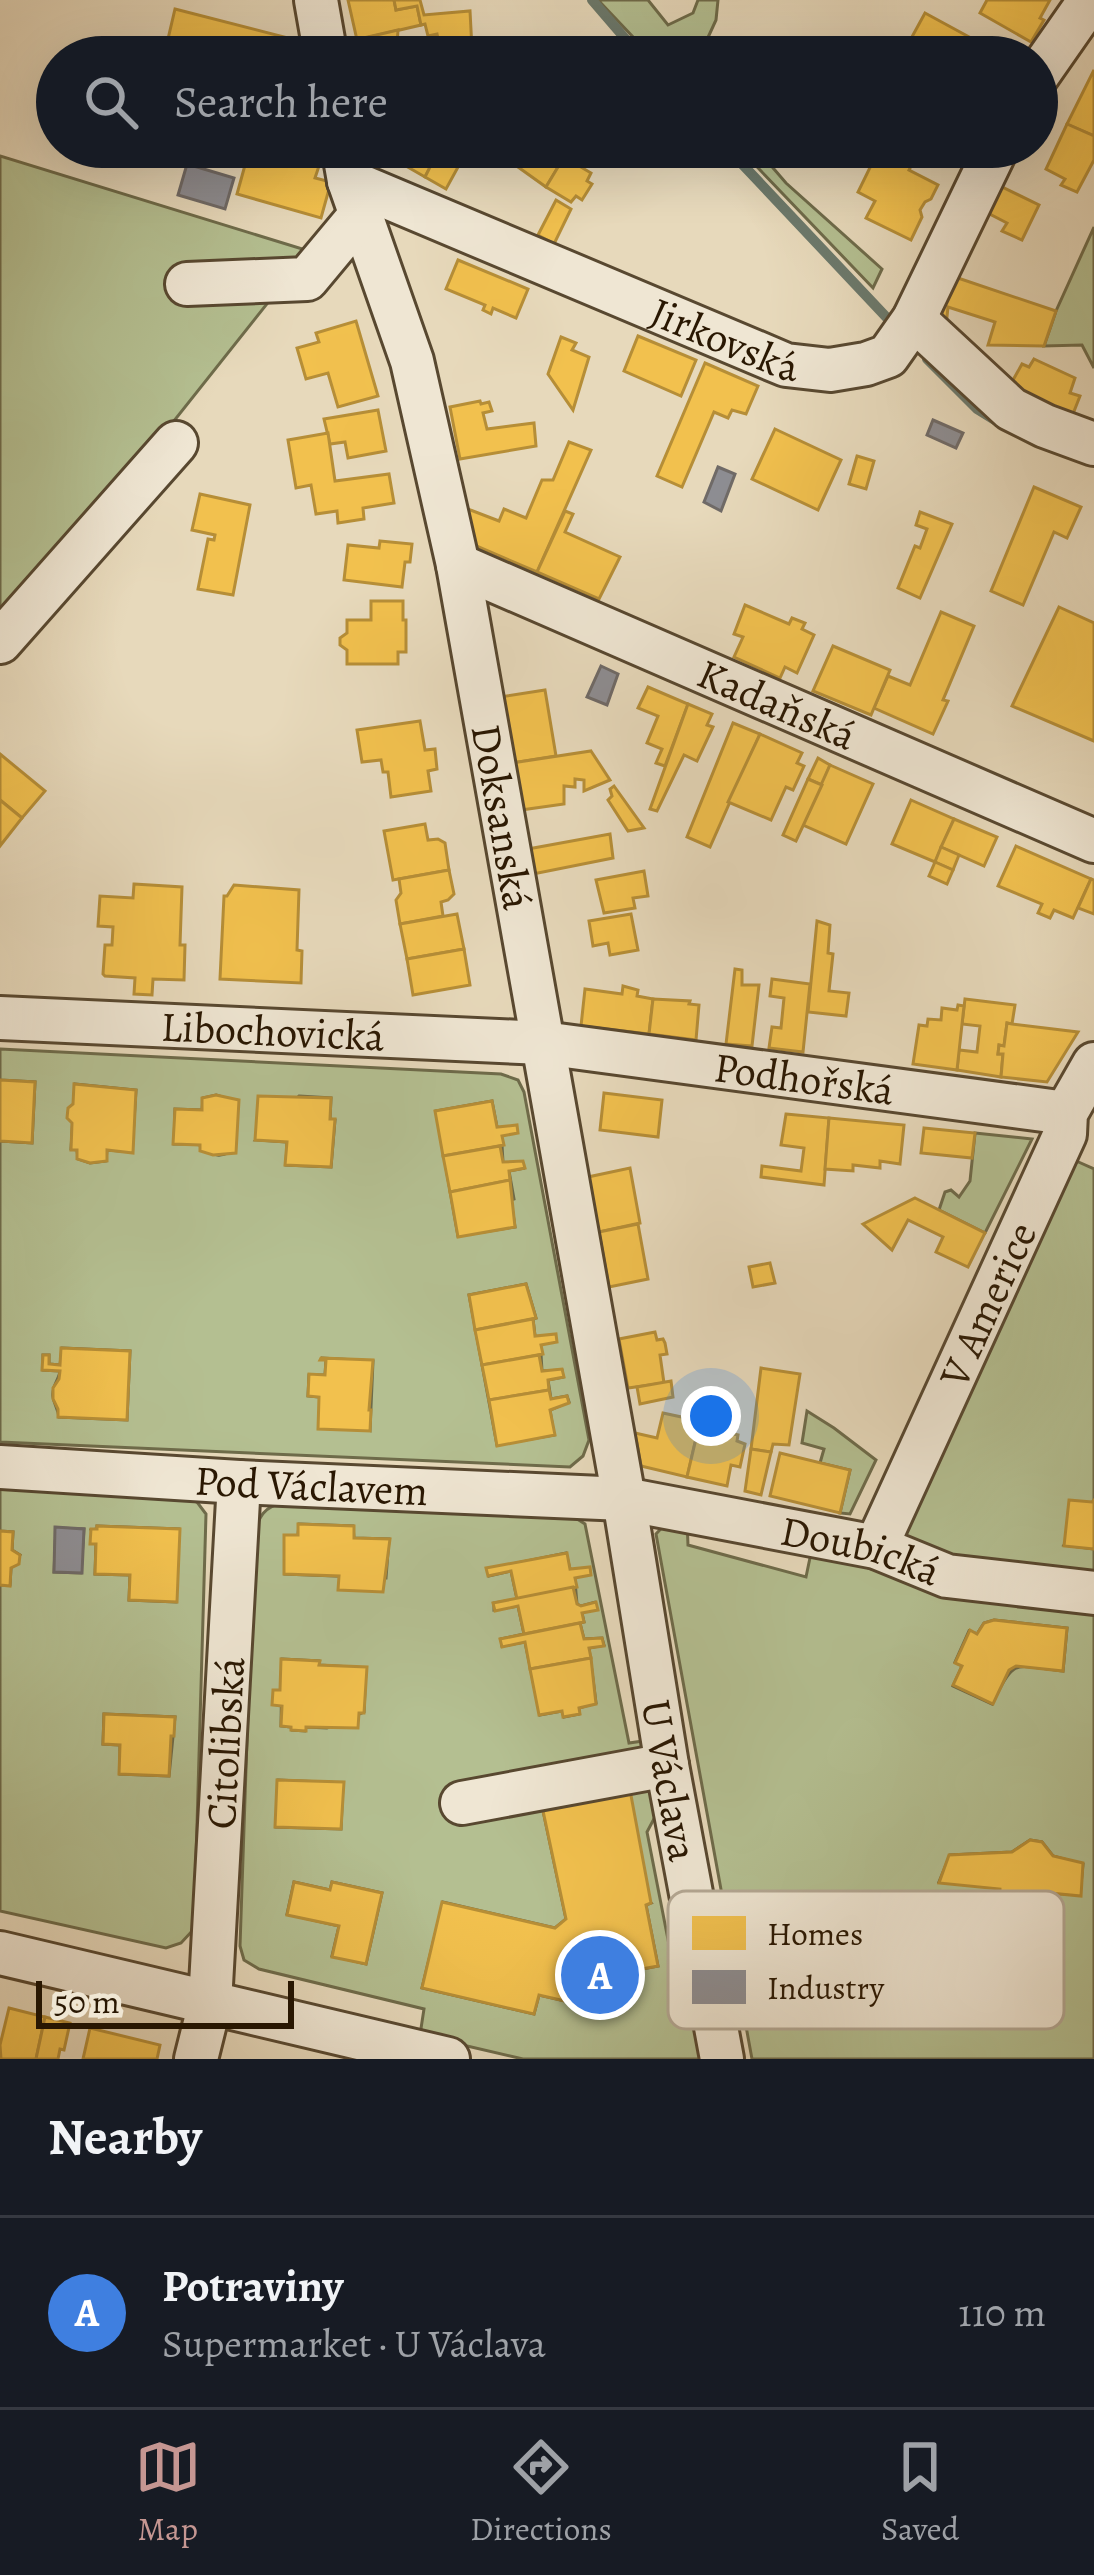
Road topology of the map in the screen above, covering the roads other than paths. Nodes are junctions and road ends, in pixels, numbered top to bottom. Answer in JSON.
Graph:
{"nodes":[{"id":1,"x":316,"y":0,"type":"edge"},
{"id":2,"x":1090,"y":0,"type":"edge"},
{"id":3,"x":322,"y":36,"type":"edge"},
{"id":4,"x":1058,"y":46,"type":"edge"},
{"id":5,"x":987,"y":168,"type":"edge"},
{"id":6,"x":352,"y":180,"type":"edge"},
{"id":7,"x":187,"y":284,"type":"dead end"},
{"id":8,"x":914,"y":319,"type":"junction"},
{"id":9,"x":176,"y":443,"type":"dead end"},
{"id":10,"x":1094,"y":444,"type":"edge"},
{"id":11,"x":458,"y":565,"type":"junction"},
{"id":12,"x":0,"y":642,"type":"edge"},
{"id":13,"x":1094,"y":841,"type":"edge"},
{"id":14,"x":0,"y":1018,"type":"edge"},
{"id":15,"x":543,"y":1043,"type":"junction"},
{"id":16,"x":1094,"y":1064,"type":"edge"},
{"id":17,"x":1075,"y":1131,"type":"edge"},
{"id":18,"x":0,"y":1467,"type":"edge"},
{"id":19,"x":239,"y":1482,"type":"junction"},
{"id":20,"x":624,"y":1499,"type":"junction"},
{"id":21,"x":876,"y":1547,"type":"junction"},
{"id":22,"x":1094,"y":1593,"type":"edge"},
{"id":23,"x":667,"y":1765,"type":"junction"},
{"id":24,"x":462,"y":1804,"type":"dead end"},
{"id":25,"x":691,"y":1891,"type":"edge"},
{"id":26,"x":0,"y":1953,"type":"edge"},
{"id":27,"x":209,"y":2002,"type":"junction"},
{"id":28,"x":716,"y":2029,"type":"edge"},
{"id":29,"x":196,"y":2059,"type":"edge"},
{"id":30,"x":448,"y":2059,"type":"edge"},
{"id":31,"x":722,"y":2059,"type":"edge"}],
"edges":[{"from":1,"to":3,"type":"street"},
{"from":2,"to":4,"type":"street"},
{"from":5,"to":8,"type":"street","name":"Jirkovská"},
{"from":6,"to":7,"type":"street"},
{"from":6,"to":8,"type":"street","name":"Jirkovská"},
{"from":6,"to":11,"type":"street","name":"Doksanská"},
{"from":8,"to":10,"type":"street"},
{"from":9,"to":12,"type":"street"},
{"from":11,"to":13,"type":"street","name":"Kadaňská"},
{"from":11,"to":15,"type":"street","name":"Doksanská"},
{"from":14,"to":15,"type":"street","name":"Libochovická"},
{"from":15,"to":17,"type":"street","name":"Podhořská"},
{"from":15,"to":20,"type":"street","name":"Doksanská"},
{"from":16,"to":17,"type":"street","name":"V Americe"},
{"from":17,"to":21,"type":"street","name":"V Americe"},
{"from":18,"to":19,"type":"street","name":"Pod Václavem"},
{"from":19,"to":20,"type":"street","name":"Pod Václavem"},
{"from":19,"to":27,"type":"street","name":"Citolibská"},
{"from":20,"to":21,"type":"street","name":"Doubická"},
{"from":20,"to":23,"type":"street","name":"U Václava"},
{"from":21,"to":22,"type":"street","name":"Doubická"},
{"from":23,"to":24,"type":"street"},
{"from":23,"to":25,"type":"street","name":"U Václava"},
{"from":26,"to":27,"type":"street"},
{"from":27,"to":29,"type":"street","name":"Citolibská"},
{"from":27,"to":30,"type":"street"},
{"from":28,"to":31,"type":"street","name":"U Václava"}]}
